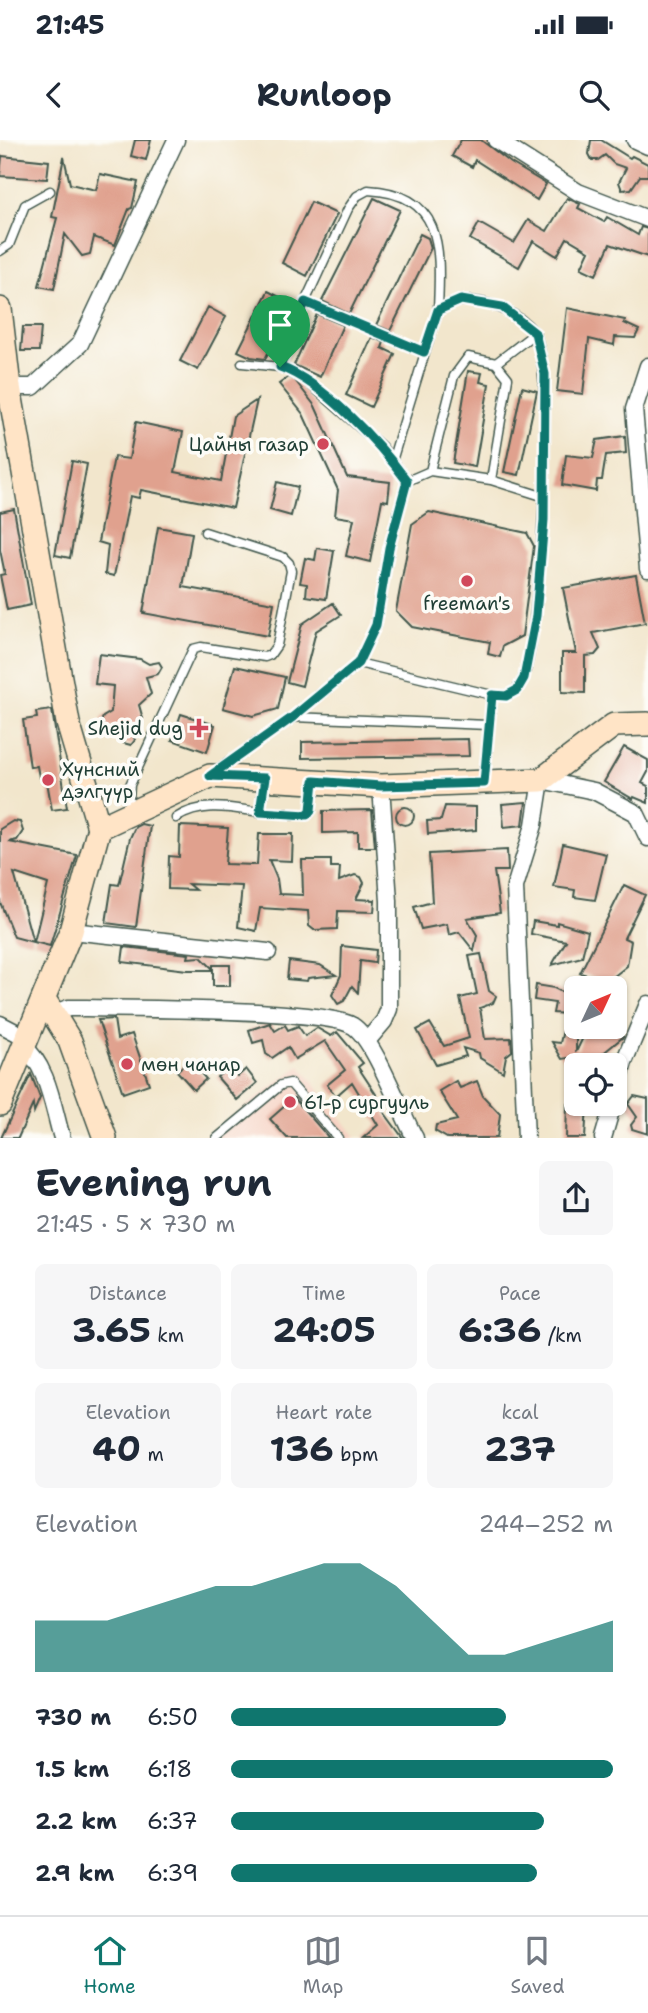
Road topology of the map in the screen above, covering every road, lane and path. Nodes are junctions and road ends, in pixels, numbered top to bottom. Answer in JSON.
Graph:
{"nodes":[{"id":1,"x":176,"y":140,"type":"edge"},
{"id":2,"x":496,"y":140,"type":"edge"},
{"id":3,"x":635,"y":140,"type":"edge"},
{"id":4,"x":648,"y":146,"type":"edge"},
{"id":5,"x":50,"y":191,"type":"dead end"},
{"id":6,"x":648,"y":219,"type":"edge"},
{"id":7,"x":0,"y":251,"type":"edge"},
{"id":8,"x":305,"y":302,"type":"junction"},
{"id":9,"x":0,"y":309,"type":"edge"},
{"id":10,"x":438,"y":310,"type":"junction"},
{"id":11,"x":535,"y":333,"type":"junction"},
{"id":12,"x":3,"y":352,"type":"edge"},
{"id":13,"x":424,"y":352,"type":"junction"},
{"id":14,"x":242,"y":363,"type":"dead end"},
{"id":15,"x":496,"y":363,"type":"junction"},
{"id":16,"x":648,"y":366,"type":"edge"},
{"id":17,"x":280,"y":367,"type":"junction"},
{"id":18,"x":9,"y":387,"type":"junction"},
{"id":19,"x":392,"y":461,"type":"junction"},
{"id":20,"x":430,"y":471,"type":"junction"},
{"id":21,"x":491,"y":480,"type":"junction"},
{"id":22,"x":407,"y":481,"type":"junction"},
{"id":23,"x":542,"y":496,"type":"junction"},
{"id":24,"x":205,"y":532,"type":"dead end"},
{"id":25,"x":648,"y":569,"type":"edge"},
{"id":26,"x":358,"y":663,"type":"junction"},
{"id":27,"x":492,"y":695,"type":"junction"},
{"id":28,"x":293,"y":717,"type":"junction"},
{"id":29,"x":648,"y":723,"type":"edge"},
{"id":30,"x":488,"y":725,"type":"junction"},
{"id":31,"x":210,"y":776,"type":"junction"},
{"id":32,"x":265,"y":778,"type":"junction"},
{"id":33,"x":541,"y":780,"type":"junction"},
{"id":34,"x":314,"y":781,"type":"junction"},
{"id":35,"x":484,"y":783,"type":"junction"},
{"id":36,"x":381,"y":786,"type":"junction"},
{"id":37,"x":260,"y":812,"type":"junction"},
{"id":38,"x":127,"y":817,"type":"junction"},
{"id":39,"x":176,"y":818,"type":"dead end"},
{"id":40,"x":99,"y":828,"type":"junction"},
{"id":41,"x":648,"y":838,"type":"edge"},
{"id":42,"x":72,"y":931,"type":"junction"},
{"id":43,"x":268,"y":952,"type":"dead end"},
{"id":44,"x":48,"y":1007,"type":"junction"},
{"id":45,"x":647,"y":1008,"type":"edge"},
{"id":46,"x":0,"y":1024,"type":"edge"},
{"id":47,"x":24,"y":1041,"type":"junction"},
{"id":48,"x":367,"y":1041,"type":"junction"},
{"id":49,"x":627,"y":1063,"type":"edge"},
{"id":50,"x":0,"y":1104,"type":"edge"},
{"id":51,"x":609,"y":1116,"type":"edge"},
{"id":52,"x":62,"y":1138,"type":"edge"},
{"id":53,"x":105,"y":1138,"type":"edge"},
{"id":54,"x":217,"y":1138,"type":"edge"},
{"id":55,"x":338,"y":1138,"type":"edge"},
{"id":56,"x":415,"y":1138,"type":"edge"},
{"id":57,"x":526,"y":1138,"type":"edge"},
{"id":58,"x":603,"y":1138,"type":"edge"}],
"edges":[{"from":1,"to":18,"type":"street"},
{"from":2,"to":6,"type":"street"},
{"from":3,"to":4,"type":"street"},
{"from":5,"to":7,"type":"lane"},
{"from":8,"to":10,"type":"lane"},
{"from":8,"to":13,"type":"lane"},
{"from":8,"to":17,"type":"lane"},
{"from":9,"to":12,"type":"main road"},
{"from":10,"to":11,"type":"lane"},
{"from":10,"to":13,"type":"lane"},
{"from":11,"to":15,"type":"lane"},
{"from":11,"to":23,"type":"lane"},
{"from":12,"to":18,"type":"main road"},
{"from":13,"to":19,"type":"lane"},
{"from":14,"to":17,"type":"lane"},
{"from":15,"to":20,"type":"lane"},
{"from":15,"to":21,"type":"lane"},
{"from":16,"to":25,"type":"street"},
{"from":17,"to":19,"type":"lane"},
{"from":18,"to":40,"type":"main road"},
{"from":19,"to":22,"type":"lane"},
{"from":20,"to":21,"type":"lane"},
{"from":20,"to":22,"type":"lane"},
{"from":21,"to":23,"type":"lane"},
{"from":22,"to":26,"type":"lane"},
{"from":23,"to":27,"type":"lane"},
{"from":24,"to":38,"type":"lane"},
{"from":26,"to":27,"type":"lane"},
{"from":26,"to":28,"type":"lane"},
{"from":27,"to":30,"type":"lane"},
{"from":28,"to":30,"type":"lane"},
{"from":28,"to":31,"type":"lane"},
{"from":29,"to":33,"type":"main road"},
{"from":30,"to":35,"type":"lane"},
{"from":31,"to":32,"type":"main road"},
{"from":31,"to":38,"type":"main road"},
{"from":32,"to":34,"type":"main road"},
{"from":32,"to":37,"type":"lane"},
{"from":33,"to":35,"type":"main road"},
{"from":33,"to":41,"type":"street"},
{"from":33,"to":57,"type":"street"},
{"from":34,"to":36,"type":"main road"},
{"from":34,"to":37,"type":"lane"},
{"from":35,"to":36,"type":"main road"},
{"from":36,"to":48,"type":"street"},
{"from":37,"to":39,"type":"lane"},
{"from":38,"to":40,"type":"main road"},
{"from":40,"to":42,"type":"main road"},
{"from":42,"to":43,"type":"street"},
{"from":42,"to":44,"type":"main road"},
{"from":44,"to":47,"type":"main road"},
{"from":44,"to":48,"type":"street"},
{"from":44,"to":53,"type":"main road"},
{"from":45,"to":49,"type":"street"},
{"from":46,"to":47,"type":"street"},
{"from":47,"to":50,"type":"main road"},
{"from":47,"to":52,"type":"street"},
{"from":48,"to":56,"type":"street"},
{"from":51,"to":58,"type":"street"},
{"from":54,"to":55,"type":"lane"}]}
